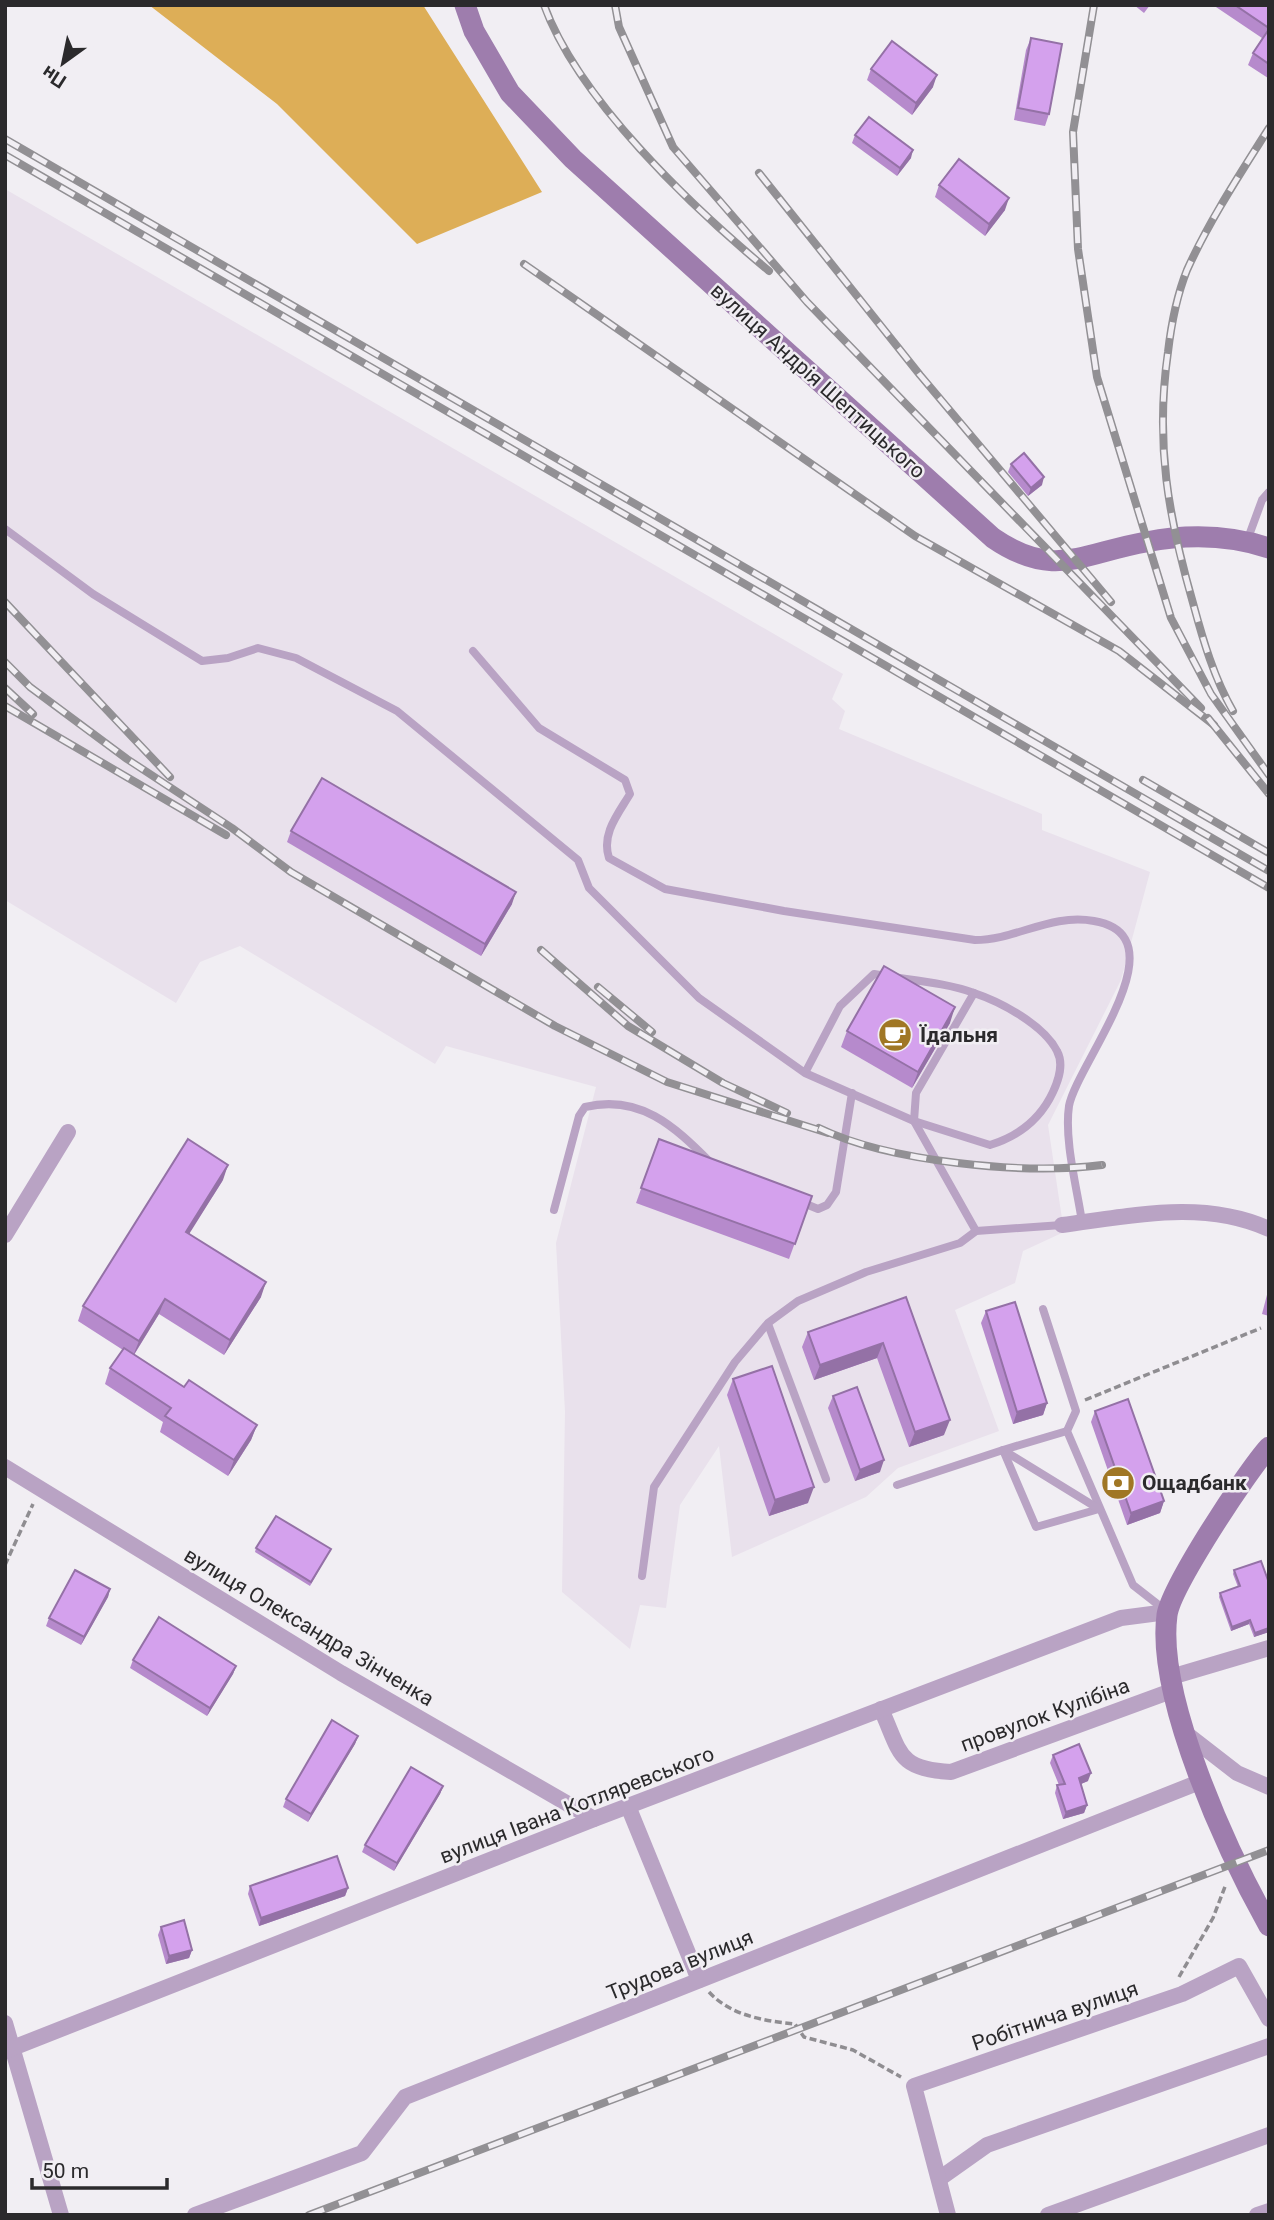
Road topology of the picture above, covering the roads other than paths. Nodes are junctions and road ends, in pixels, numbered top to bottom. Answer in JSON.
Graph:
{"nodes":[{"id":1,"x":465,"y":5,"type":"edge"},
{"id":2,"x":1269,"y":492,"type":"edge"},
{"id":3,"x":5,"y":529,"type":"edge"},
{"id":4,"x":1247,"y":541,"type":"junction"},
{"id":5,"x":1269,"y":548,"type":"edge"},
{"id":6,"x":473,"y":651,"type":"dead end"},
{"id":7,"x":974,"y":993,"type":"junction"},
{"id":8,"x":805,"y":1073,"type":"junction"},
{"id":9,"x":852,"y":1093,"type":"junction"},
{"id":10,"x":914,"y":1121,"type":"junction"},
{"id":11,"x":68,"y":1132,"type":"dead end"},
{"id":12,"x":719,"y":1170,"type":"edge"},
{"id":13,"x":793,"y":1199,"type":"edge"},
{"id":14,"x":554,"y":1210,"type":"dead end"},
{"id":15,"x":1082,"y":1222,"type":"junction"},
{"id":16,"x":1062,"y":1225,"type":"joint"},
{"id":17,"x":1269,"y":1229,"type":"edge"},
{"id":18,"x":976,"y":1231,"type":"junction"},
{"id":19,"x":5,"y":1235,"type":"edge"},
{"id":20,"x":1043,"y":1309,"type":"dead end"},
{"id":21,"x":768,"y":1324,"type":"junction"},
{"id":22,"x":1067,"y":1431,"type":"junction"},
{"id":23,"x":1269,"y":1447,"type":"edge"},
{"id":24,"x":1003,"y":1450,"type":"junction"},
{"id":25,"x":5,"y":1467,"type":"edge"},
{"id":26,"x":826,"y":1479,"type":"dead end"},
{"id":27,"x":897,"y":1485,"type":"dead end"},
{"id":28,"x":1099,"y":1508,"type":"junction"},
{"id":29,"x":642,"y":1576,"type":"dead end"},
{"id":30,"x":1167,"y":1612,"type":"junction"},
{"id":31,"x":1269,"y":1648,"type":"edge"},
{"id":32,"x":1172,"y":1684,"type":"junction"},
{"id":33,"x":881,"y":1709,"type":"junction"},
{"id":34,"x":1188,"y":1735,"type":"junction"},
{"id":35,"x":1202,"y":1781,"type":"junction"},
{"id":36,"x":1269,"y":1787,"type":"edge"},
{"id":37,"x":628,"y":1806,"type":"junction"},
{"id":38,"x":594,"y":1819,"type":"junction"},
{"id":39,"x":1269,"y":1926,"type":"edge"},
{"id":40,"x":699,"y":1980,"type":"junction"},
{"id":41,"x":1269,"y":2019,"type":"edge"},
{"id":42,"x":5,"y":2023,"type":"edge"},
{"id":43,"x":1269,"y":2046,"type":"edge"},
{"id":44,"x":10,"y":2050,"type":"edge"},
{"id":45,"x":1269,"y":2135,"type":"edge"},
{"id":46,"x":939,"y":2179,"type":"junction"},
{"id":47,"x":1269,"y":2211,"type":"edge"},
{"id":48,"x":61,"y":2215,"type":"edge"},
{"id":49,"x":195,"y":2215,"type":"edge"},
{"id":50,"x":948,"y":2215,"type":"edge"},
{"id":51,"x":1048,"y":2215,"type":"edge"},
{"id":52,"x":1257,"y":2215,"type":"edge"}],
"edges":[{"from":1,"to":4,"type":"main road","name":"вулиця Андрія Шептицького"},
{"from":2,"to":4,"type":"lane"},
{"from":3,"to":8,"type":"lane"},
{"from":4,"to":5,"type":"main road","name":"вулиця Андрія Шептицького"},
{"from":6,"to":15,"type":"lane"},
{"from":7,"to":8,"type":"lane"},
{"from":7,"to":10,"type":"lane"},
{"from":7,"to":10,"type":"lane"},
{"from":8,"to":9,"type":"lane"},
{"from":9,"to":10,"type":"lane"},
{"from":9,"to":13,"type":"lane"},
{"from":10,"to":18,"type":"lane"},
{"from":11,"to":19,"type":"street"},
{"from":12,"to":14,"type":"lane"},
{"from":15,"to":16,"type":"street"},
{"from":15,"to":17,"type":"street"},
{"from":16,"to":18,"type":"lane"},
{"from":18,"to":21,"type":"lane"},
{"from":20,"to":22,"type":"lane"},
{"from":21,"to":26,"type":"lane"},
{"from":21,"to":29,"type":"lane"},
{"from":22,"to":24,"type":"lane"},
{"from":22,"to":28,"type":"lane"},
{"from":23,"to":30,"type":"main road"},
{"from":24,"to":27,"type":"lane"},
{"from":24,"to":28,"type":"lane"},
{"from":24,"to":28,"type":"lane"},
{"from":25,"to":38,"type":"street","name":"вулиця Олександра Зінченка"},
{"from":28,"to":30,"type":"lane"},
{"from":30,"to":32,"type":"main road"},
{"from":30,"to":33,"type":"street","name":"вулиця Івана Котляревського"},
{"from":31,"to":32,"type":"street"},
{"from":32,"to":33,"type":"street","name":"провулок Кулібіна"},
{"from":32,"to":34,"type":"main road"},
{"from":33,"to":37,"type":"street","name":"вулиця Івана Котляревського"},
{"from":34,"to":35,"type":"main road"},
{"from":34,"to":36,"type":"street"},
{"from":35,"to":39,"type":"main road"},
{"from":35,"to":40,"type":"street","name":"Трудова вулиця"},
{"from":37,"to":38,"type":"street","name":"вулиця Івана Котляревського"},
{"from":37,"to":40,"type":"street"},
{"from":38,"to":44,"type":"street","name":"вулиця Івана Котляревського"},
{"from":40,"to":49,"type":"street","name":"Трудова вулиця"},
{"from":41,"to":46,"type":"street","name":"Робітнича вулиця"},
{"from":42,"to":44,"type":"street"},
{"from":43,"to":46,"type":"street"},
{"from":44,"to":48,"type":"street"},
{"from":45,"to":51,"type":"street"},
{"from":46,"to":50,"type":"street"},
{"from":47,"to":52,"type":"street"}]}
